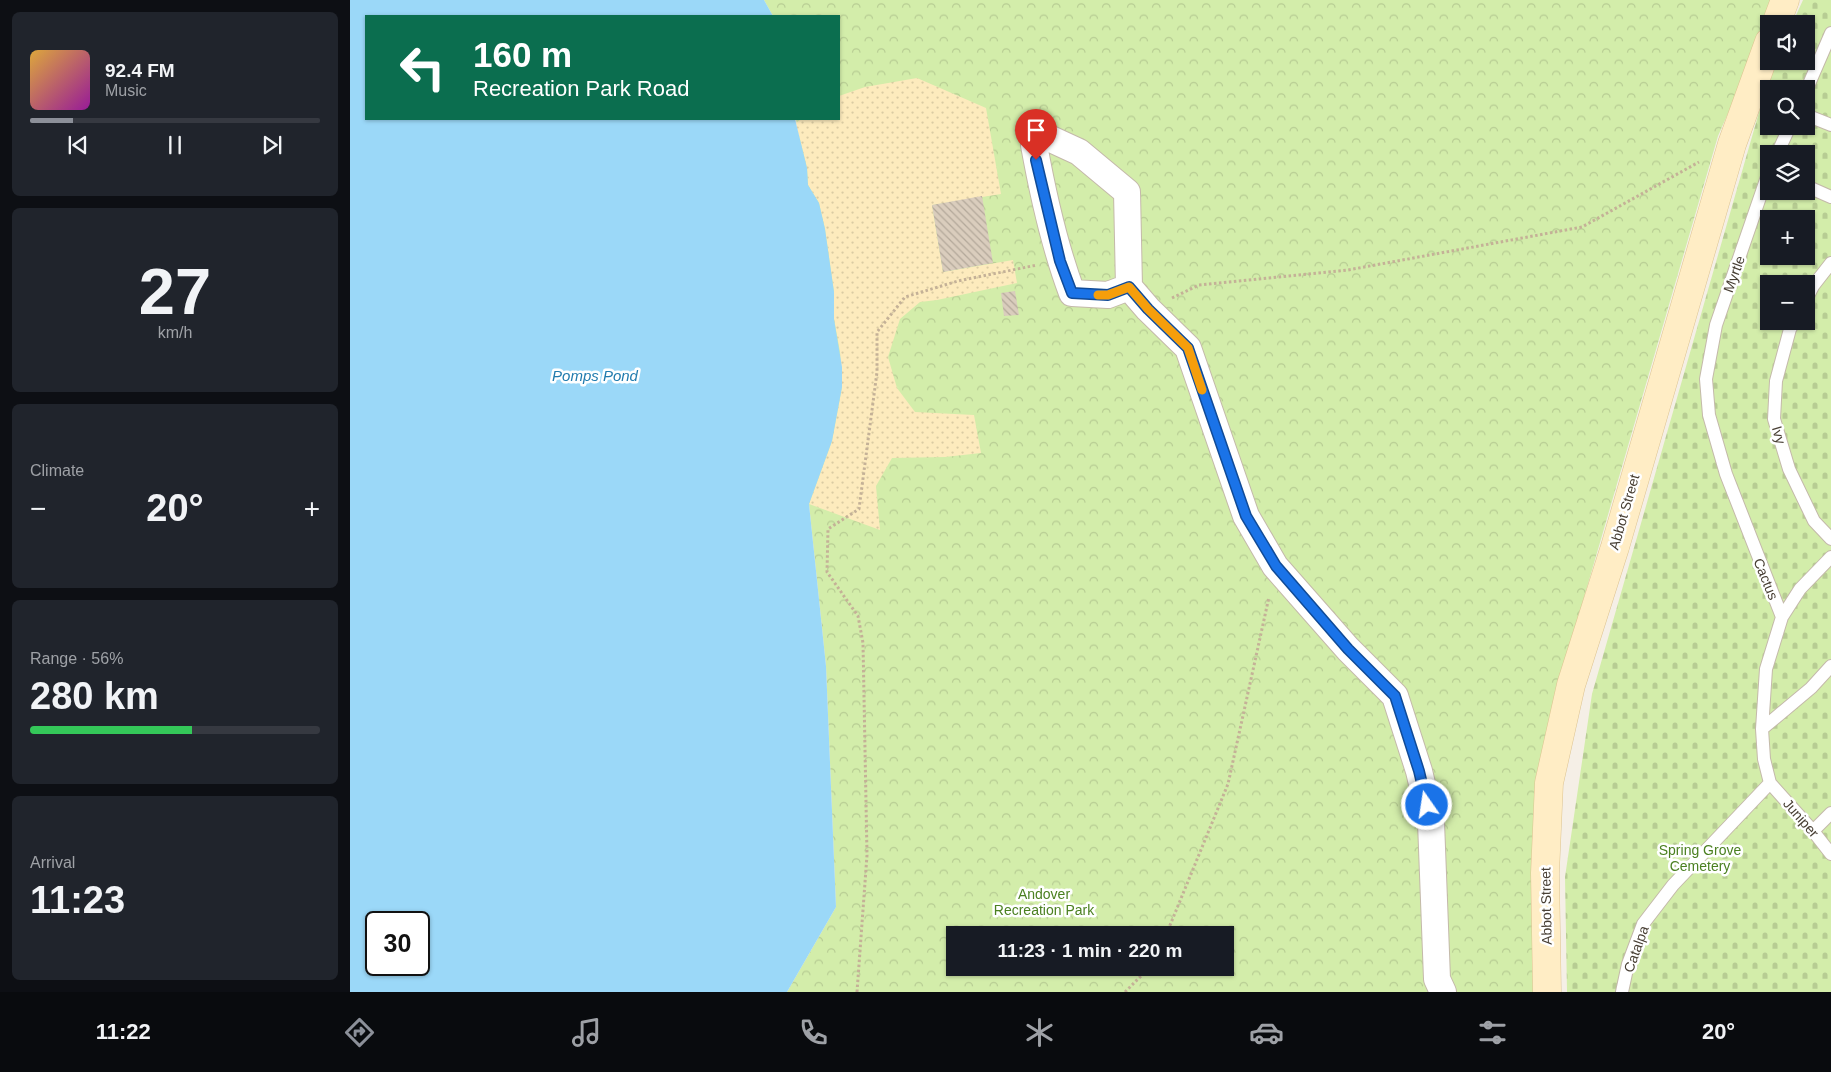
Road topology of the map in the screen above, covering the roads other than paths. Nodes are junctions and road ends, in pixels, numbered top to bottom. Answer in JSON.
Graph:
{"nodes":[{"id":1,"x":1785,"y":0,"type":"edge"},
{"id":2,"x":1779,"y":15,"type":"edge"},
{"id":3,"x":1831,"y":33,"type":"edge"},
{"id":4,"x":1811,"y":80,"type":"edge"},
{"id":5,"x":1760,"y":94,"type":"edge"},
{"id":6,"x":1815,"y":119,"type":"edge"},
{"id":7,"x":1831,"y":125,"type":"edge"},
{"id":8,"x":1815,"y":190,"type":"edge"},
{"id":9,"x":1760,"y":197,"type":"edge"},
{"id":10,"x":1831,"y":197,"type":"edge"},
{"id":11,"x":1831,"y":263,"type":"edge"},
{"id":12,"x":1815,"y":283,"type":"edge"},
{"id":13,"x":1129,"y":287,"type":"junction"},
{"id":14,"x":1790,"y":330,"type":"edge"},
{"id":15,"x":1706,"y":379,"type":"joint"},
{"id":16,"x":1831,"y":539,"type":"edge"},
{"id":17,"x":1831,"y":557,"type":"edge"},
{"id":18,"x":1782,"y":618,"type":"junction"},
{"id":19,"x":1831,"y":666,"type":"edge"},
{"id":20,"x":1762,"y":729,"type":"junction"},
{"id":21,"x":1770,"y":783,"type":"junction"},
{"id":22,"x":1831,"y":813,"type":"edge"},
{"id":23,"x":1813,"y":831,"type":"junction"},
{"id":24,"x":1831,"y":854,"type":"edge"},
{"id":25,"x":1443,"y":992,"type":"edge"},
{"id":26,"x":1547,"y":992,"type":"edge"},
{"id":27,"x":1622,"y":992,"type":"edge"}],
"edges":[{"from":1,"to":2,"type":"street"},
{"from":3,"to":4,"type":"lane"},
{"from":5,"to":26,"type":"street","name":"Abbot Street"},
{"from":6,"to":7,"type":"lane"},
{"from":8,"to":10,"type":"lane"},
{"from":9,"to":15,"type":"lane","name":"Myrtle"},
{"from":11,"to":12,"type":"lane"},
{"from":13,"to":13,"type":"street"},
{"from":13,"to":25,"type":"street"},
{"from":14,"to":16,"type":"lane","name":"Ivy"},
{"from":15,"to":18,"type":"lane","name":"Cactus"},
{"from":17,"to":18,"type":"lane"},
{"from":18,"to":20,"type":"lane","name":"Cactus"},
{"from":19,"to":20,"type":"lane"},
{"from":20,"to":21,"type":"lane","name":"Cactus"},
{"from":21,"to":23,"type":"lane","name":"Juniper"},
{"from":21,"to":27,"type":"lane","name":"Catalpa"},
{"from":22,"to":23,"type":"lane"},
{"from":23,"to":24,"type":"lane","name":"Juniper"}]}
